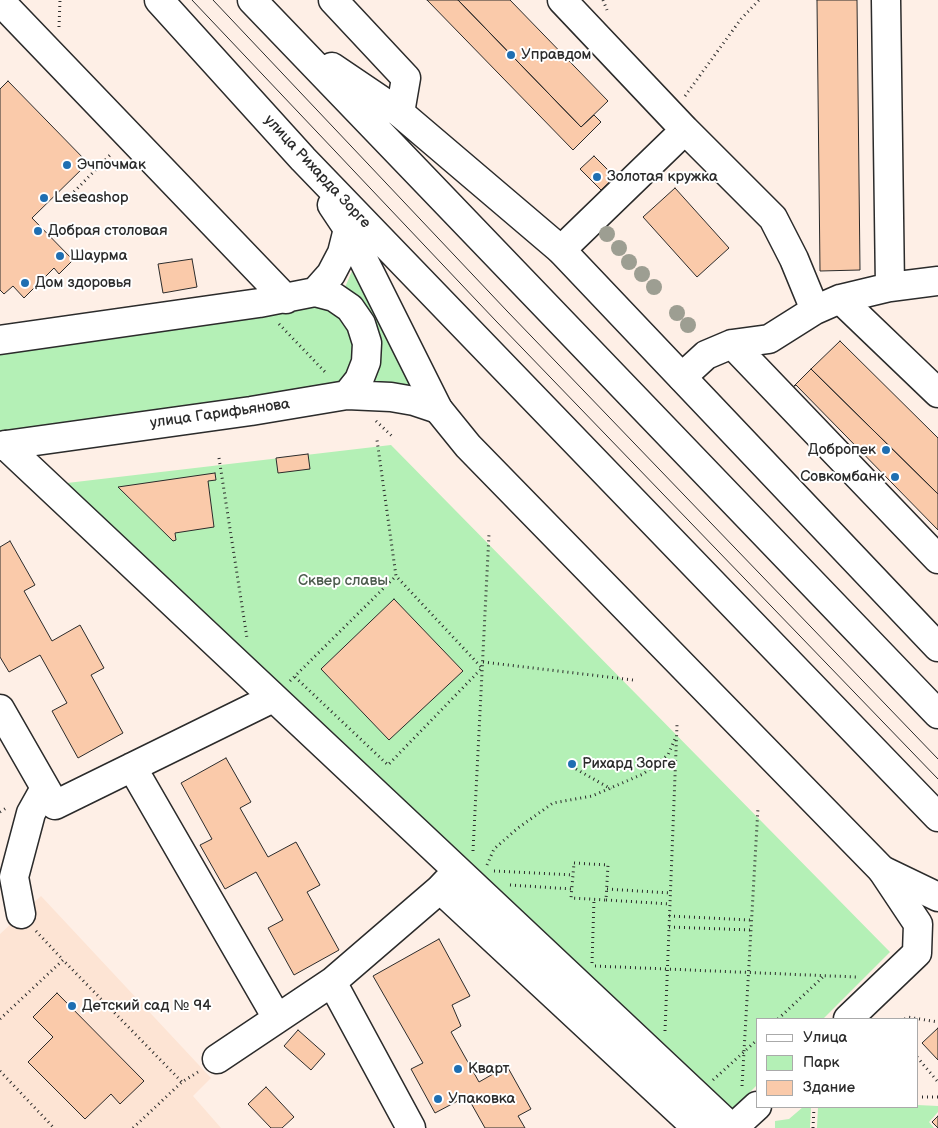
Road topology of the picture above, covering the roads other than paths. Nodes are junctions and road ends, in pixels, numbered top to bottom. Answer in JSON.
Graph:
{"nodes":[{"id":1,"x":158,"y":0,"type":"edge"},
{"id":2,"x":252,"y":0,"type":"edge"},
{"id":3,"x":332,"y":0,"type":"edge"},
{"id":4,"x":562,"y":0,"type":"edge"},
{"id":5,"x":886,"y":0,"type":"edge"},
{"id":6,"x":0,"y":1,"type":"edge"},
{"id":7,"x":284,"y":33,"type":"junction"},
{"id":8,"x":400,"y":113,"type":"junction"},
{"id":9,"x":678,"y":122,"type":"junction"},
{"id":10,"x":303,"y":159,"type":"junction"},
{"id":11,"x":348,"y":229,"type":"junction"},
{"id":12,"x":561,"y":250,"type":"junction"},
{"id":13,"x":938,"y":281,"type":"edge"},
{"id":14,"x":890,"y":287,"type":"junction"},
{"id":15,"x":315,"y":292,"type":"junction"},
{"id":16,"x":286,"y":299,"type":"junction"},
{"id":17,"x":840,"y":299,"type":"junction"},
{"id":18,"x":815,"y":310,"type":"junction"},
{"id":19,"x":0,"y":340,"type":"edge"},
{"id":20,"x":732,"y":344,"type":"junction"},
{"id":21,"x":682,"y":378,"type":"junction"},
{"id":22,"x":938,"y":393,"type":"edge"},
{"id":23,"x":346,"y":395,"type":"junction"},
{"id":24,"x":438,"y":409,"type":"junction"},
{"id":25,"x":3,"y":446,"type":"edge"},
{"id":26,"x":938,"y":559,"type":"edge"},
{"id":27,"x":938,"y":647,"type":"edge"},
{"id":28,"x":273,"y":698,"type":"junction"},
{"id":29,"x":0,"y":709,"type":"edge"},
{"id":30,"x":938,"y":714,"type":"edge"},
{"id":31,"x":132,"y":767,"type":"junction"},
{"id":32,"x":45,"y":788,"type":"junction"},
{"id":33,"x":938,"y":817,"type":"edge"},
{"id":34,"x":882,"y":870,"type":"junction"},
{"id":35,"x":456,"y":881,"type":"junction"},
{"id":36,"x":938,"y":897,"type":"edge"},
{"id":37,"x":21,"y":914,"type":"road end"},
{"id":38,"x":332,"y":982,"type":"junction"},
{"id":39,"x":277,"y":1018,"type":"junction"},
{"id":40,"x":849,"y":1018,"type":"edge"},
{"id":41,"x":217,"y":1059,"type":"dead end"},
{"id":42,"x":738,"y":1121,"type":"edge"},
{"id":43,"x":411,"y":1128,"type":"edge"},
{"id":44,"x":697,"y":1128,"type":"edge"}],
"edges":[{"from":1,"to":10,"type":"main road","name":"улица Рихарда Зорге"},
{"from":2,"to":7,"type":"main road"},
{"from":3,"to":8,"type":"main road"},
{"from":4,"to":9,"type":"main road"},
{"from":5,"to":14,"type":"main road"},
{"from":6,"to":16,"type":"main road"},
{"from":7,"to":8,"type":"main road"},
{"from":7,"to":30,"type":"main road"},
{"from":8,"to":12,"type":"main road"},
{"from":9,"to":12,"type":"main road"},
{"from":9,"to":18,"type":"main road"},
{"from":10,"to":11,"type":"main road"},
{"from":10,"to":33,"type":"main road","name":"улица Рихарда Зорге"},
{"from":11,"to":15,"type":"main road"},
{"from":11,"to":24,"type":"main road"},
{"from":12,"to":21,"type":"main road"},
{"from":13,"to":14,"type":"main road"},
{"from":14,"to":17,"type":"main road"},
{"from":15,"to":16,"type":"main road"},
{"from":15,"to":23,"type":"main road"},
{"from":16,"to":19,"type":"main road"},
{"from":17,"to":18,"type":"main road"},
{"from":17,"to":22,"type":"main road"},
{"from":18,"to":20,"type":"main road"},
{"from":20,"to":21,"type":"main road"},
{"from":20,"to":26,"type":"main road"},
{"from":21,"to":27,"type":"main road"},
{"from":23,"to":24,"type":"main road","name":"улица Гарифьянова"},
{"from":23,"to":25,"type":"main road","name":"улица Гарифьянова"},
{"from":24,"to":34,"type":"main road"},
{"from":25,"to":28,"type":"main road"},
{"from":28,"to":31,"type":"main road"},
{"from":28,"to":35,"type":"main road"},
{"from":29,"to":32,"type":"main road"},
{"from":31,"to":32,"type":"main road"},
{"from":31,"to":39,"type":"main road"},
{"from":32,"to":37,"type":"main road"},
{"from":34,"to":36,"type":"main road"},
{"from":34,"to":40,"type":"main road"},
{"from":35,"to":38,"type":"main road"},
{"from":35,"to":42,"type":"main road"},
{"from":35,"to":44,"type":"main road"},
{"from":38,"to":39,"type":"main road"},
{"from":38,"to":43,"type":"main road"},
{"from":39,"to":41,"type":"main road"}]}
